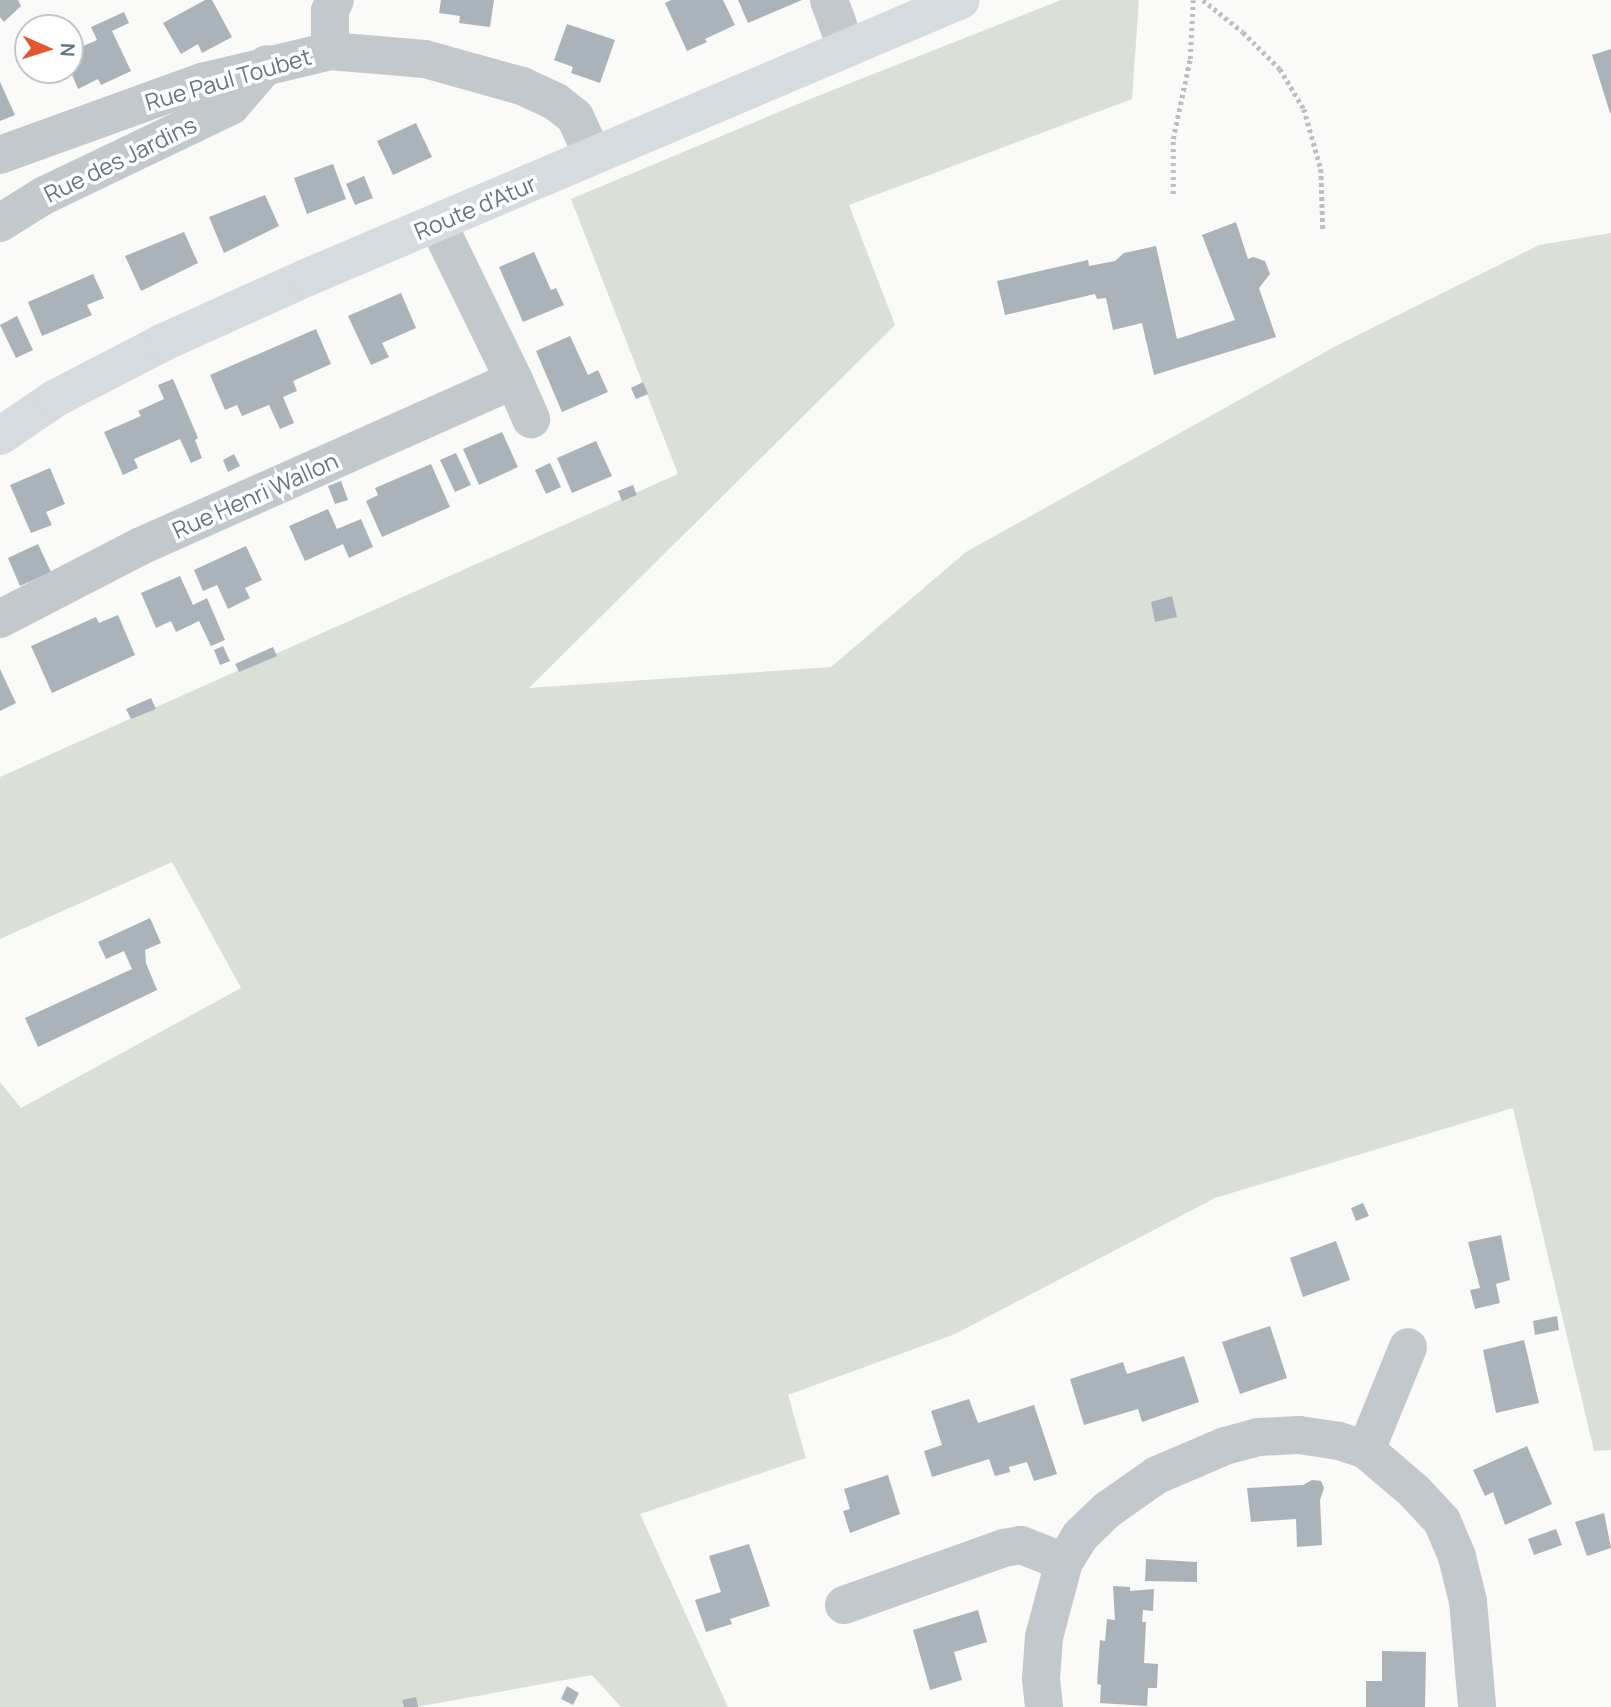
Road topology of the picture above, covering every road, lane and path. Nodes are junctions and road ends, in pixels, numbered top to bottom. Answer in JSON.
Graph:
{"nodes":[{"id":1,"x":335,"y":0,"type":"edge"},
{"id":2,"x":829,"y":0,"type":"edge"},
{"id":3,"x":961,"y":0,"type":"edge"},
{"id":4,"x":1193,"y":0,"type":"edge"},
{"id":5,"x":1203,"y":0,"type":"edge"},
{"id":6,"x":846,"y":47,"type":"junction"},
{"id":7,"x":330,"y":51,"type":"junction"},
{"id":8,"x":267,"y":64,"type":"junction"},
{"id":9,"x":0,"y":155,"type":"edge"},
{"id":10,"x":593,"y":156,"type":"junction"},
{"id":11,"x":1173,"y":194,"type":"dead end"},
{"id":12,"x":0,"y":223,"type":"edge"},
{"id":13,"x":438,"y":224,"type":"junction"},
{"id":14,"x":1323,"y":230,"type":"dead end"},
{"id":15,"x":514,"y":380,"type":"junction"},
{"id":16,"x":531,"y":419,"type":"dead end"},
{"id":17,"x":0,"y":436,"type":"edge"},
{"id":18,"x":0,"y":619,"type":"edge"},
{"id":19,"x":1408,"y":1347,"type":"dead end"},
{"id":20,"x":1366,"y":1450,"type":"junction"},
{"id":21,"x":1064,"y":1562,"type":"junction"},
{"id":22,"x":844,"y":1605,"type":"dead end"},
{"id":23,"x":1044,"y":1707,"type":"edge"},
{"id":24,"x":1477,"y":1707,"type":"edge"}],
"edges":[{"from":1,"to":7,"type":"street"},
{"from":2,"to":6,"type":"street"},
{"from":3,"to":6,"type":"main road","name":"Route d'Atur"},
{"from":4,"to":11,"type":"path"},
{"from":5,"to":14,"type":"path"},
{"from":6,"to":10,"type":"main road","name":"Route d'Atur"},
{"from":7,"to":8,"type":"street","name":"Rue Paul Toubet"},
{"from":7,"to":10,"type":"street","name":"Rue Paul Toubet"},
{"from":8,"to":9,"type":"street","name":"Rue Paul Toubet"},
{"from":8,"to":12,"type":"street","name":"Rue des Jardins"},
{"from":10,"to":13,"type":"main road","name":"Route d'Atur"},
{"from":13,"to":15,"type":"street"},
{"from":13,"to":17,"type":"main road","name":"Route d'Atur"},
{"from":15,"to":16,"type":"street"},
{"from":15,"to":18,"type":"street","name":"Rue Henri Wallon"},
{"from":19,"to":20,"type":"street"},
{"from":20,"to":21,"type":"street"},
{"from":20,"to":24,"type":"street"},
{"from":21,"to":22,"type":"street"},
{"from":21,"to":23,"type":"street"}]}
